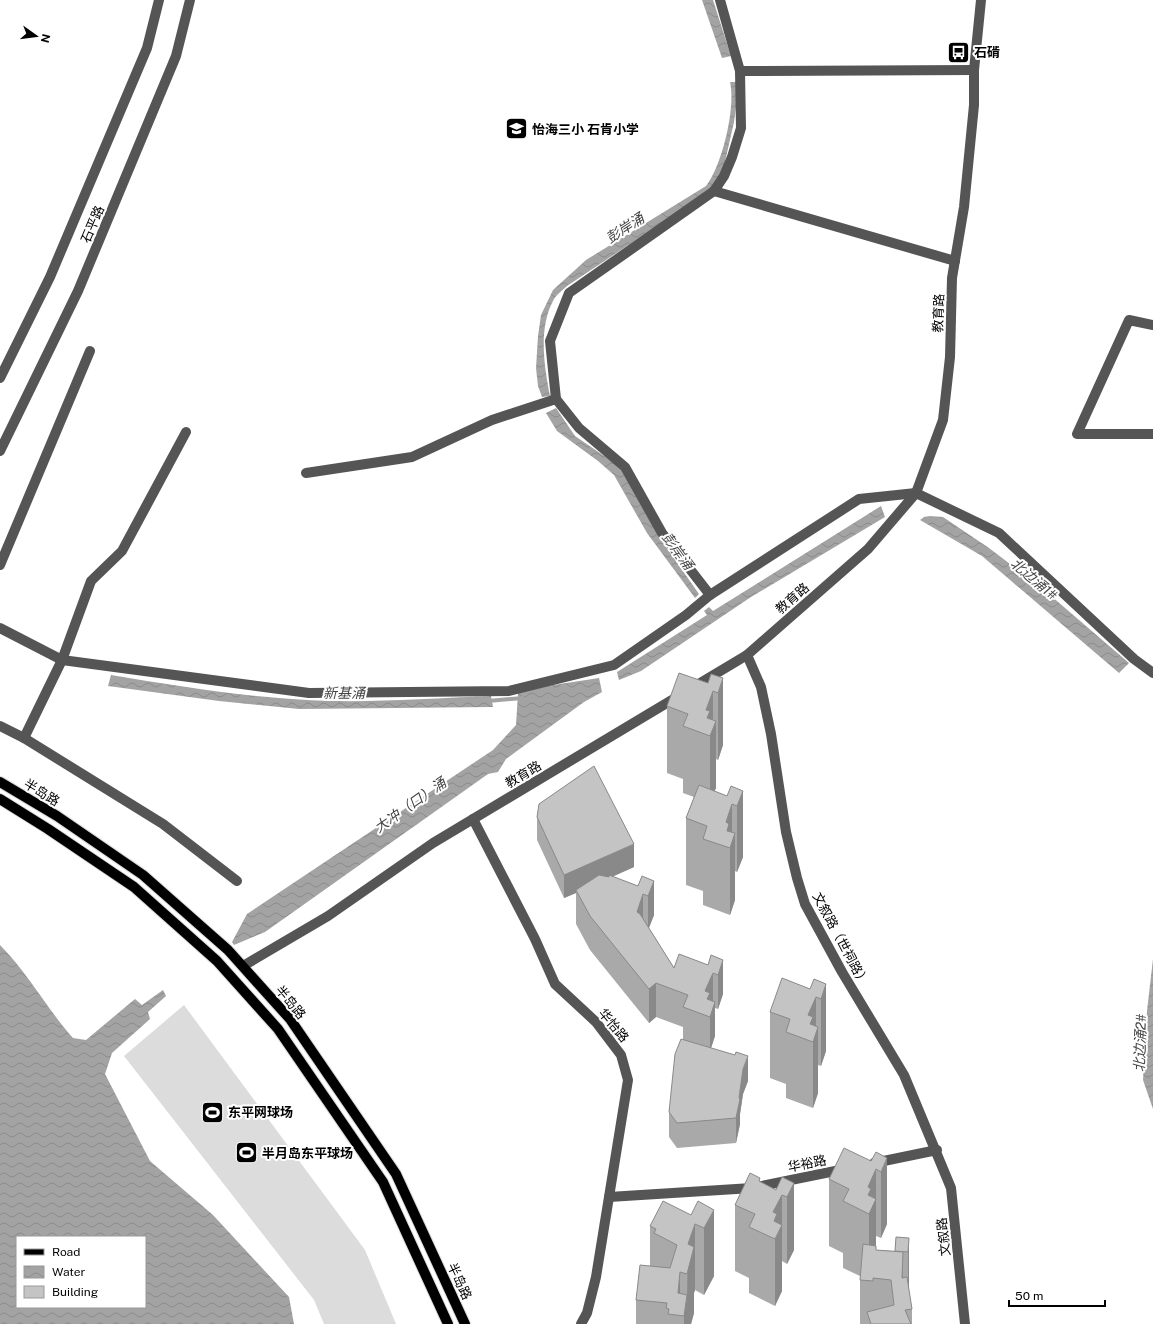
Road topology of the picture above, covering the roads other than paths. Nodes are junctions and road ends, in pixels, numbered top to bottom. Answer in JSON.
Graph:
{"nodes":[{"id":1,"x":159,"y":0,"type":"edge"},
{"id":2,"x":190,"y":0,"type":"edge"},
{"id":3,"x":720,"y":0,"type":"edge"},
{"id":4,"x":981,"y":0,"type":"edge"},
{"id":5,"x":974,"y":70,"type":"junction"},
{"id":6,"x":740,"y":71,"type":"junction"},
{"id":7,"x":714,"y":191,"type":"junction"},
{"id":8,"x":955,"y":262,"type":"junction"},
{"id":9,"x":1153,"y":325,"type":"edge"},
{"id":10,"x":90,"y":352,"type":"dead end"},
{"id":11,"x":0,"y":378,"type":"edge"},
{"id":12,"x":556,"y":399,"type":"junction"},
{"id":13,"x":186,"y":432,"type":"dead end"},
{"id":14,"x":1153,"y":434,"type":"edge"},
{"id":15,"x":0,"y":451,"type":"edge"},
{"id":16,"x":306,"y":473,"type":"dead end"},
{"id":17,"x":916,"y":494,"type":"junction"},
{"id":18,"x":0,"y":565,"type":"edge"},
{"id":19,"x":710,"y":595,"type":"junction"},
{"id":20,"x":0,"y":628,"type":"edge"},
{"id":21,"x":747,"y":655,"type":"junction"},
{"id":22,"x":62,"y":660,"type":"junction"},
{"id":23,"x":1153,"y":673,"type":"edge"},
{"id":24,"x":0,"y":726,"type":"edge"},
{"id":25,"x":24,"y":738,"type":"junction"},
{"id":26,"x":0,"y":782,"type":"edge"},
{"id":27,"x":0,"y":800,"type":"edge"},
{"id":28,"x":473,"y":819,"type":"junction"},
{"id":29,"x":237,"y":881,"type":"dead end"},
{"id":30,"x":243,"y":966,"type":"junction"},
{"id":31,"x":937,"y":1150,"type":"junction"},
{"id":32,"x":867,"y":1164,"type":"edge"},
{"id":33,"x":852,"y":1168,"type":"edge"},
{"id":34,"x":608,"y":1197,"type":"junction"},
{"id":35,"x":448,"y":1324,"type":"edge"},
{"id":36,"x":465,"y":1324,"type":"edge"},
{"id":37,"x":581,"y":1324,"type":"edge"},
{"id":38,"x":965,"y":1324,"type":"edge"}],
"edges":[{"from":1,"to":11,"type":"street","name":"石平路"},
{"from":2,"to":15,"type":"street","name":"石平路"},
{"from":3,"to":6,"type":"street"},
{"from":4,"to":5,"type":"street","name":"教育路"},
{"from":5,"to":6,"type":"street"},
{"from":5,"to":8,"type":"street","name":"教育路"},
{"from":6,"to":7,"type":"street"},
{"from":7,"to":8,"type":"street"},
{"from":7,"to":12,"type":"street"},
{"from":8,"to":17,"type":"street","name":"教育路"},
{"from":9,"to":14,"type":"street"},
{"from":10,"to":18,"type":"street"},
{"from":12,"to":16,"type":"street"},
{"from":12,"to":19,"type":"street"},
{"from":13,"to":22,"type":"street"},
{"from":17,"to":19,"type":"street"},
{"from":17,"to":21,"type":"street","name":"教育路"},
{"from":17,"to":23,"type":"street"},
{"from":19,"to":22,"type":"street"},
{"from":20,"to":22,"type":"street"},
{"from":21,"to":28,"type":"street","name":"教育路"},
{"from":21,"to":31,"type":"street","name":"文叙路（世祠路）"},
{"from":22,"to":25,"type":"street"},
{"from":24,"to":25,"type":"street"},
{"from":25,"to":29,"type":"street"},
{"from":26,"to":30,"type":"main road","name":"半岛路"},
{"from":27,"to":35,"type":"main road"},
{"from":28,"to":30,"type":"street","name":"教育路"},
{"from":28,"to":34,"type":"street","name":"华怡路"},
{"from":30,"to":36,"type":"main road","name":"半岛路"},
{"from":31,"to":32,"type":"street"},
{"from":31,"to":38,"type":"street","name":"文叙路"},
{"from":33,"to":34,"type":"street","name":"华裕路"},
{"from":34,"to":37,"type":"street","name":"华怡路"}]}
